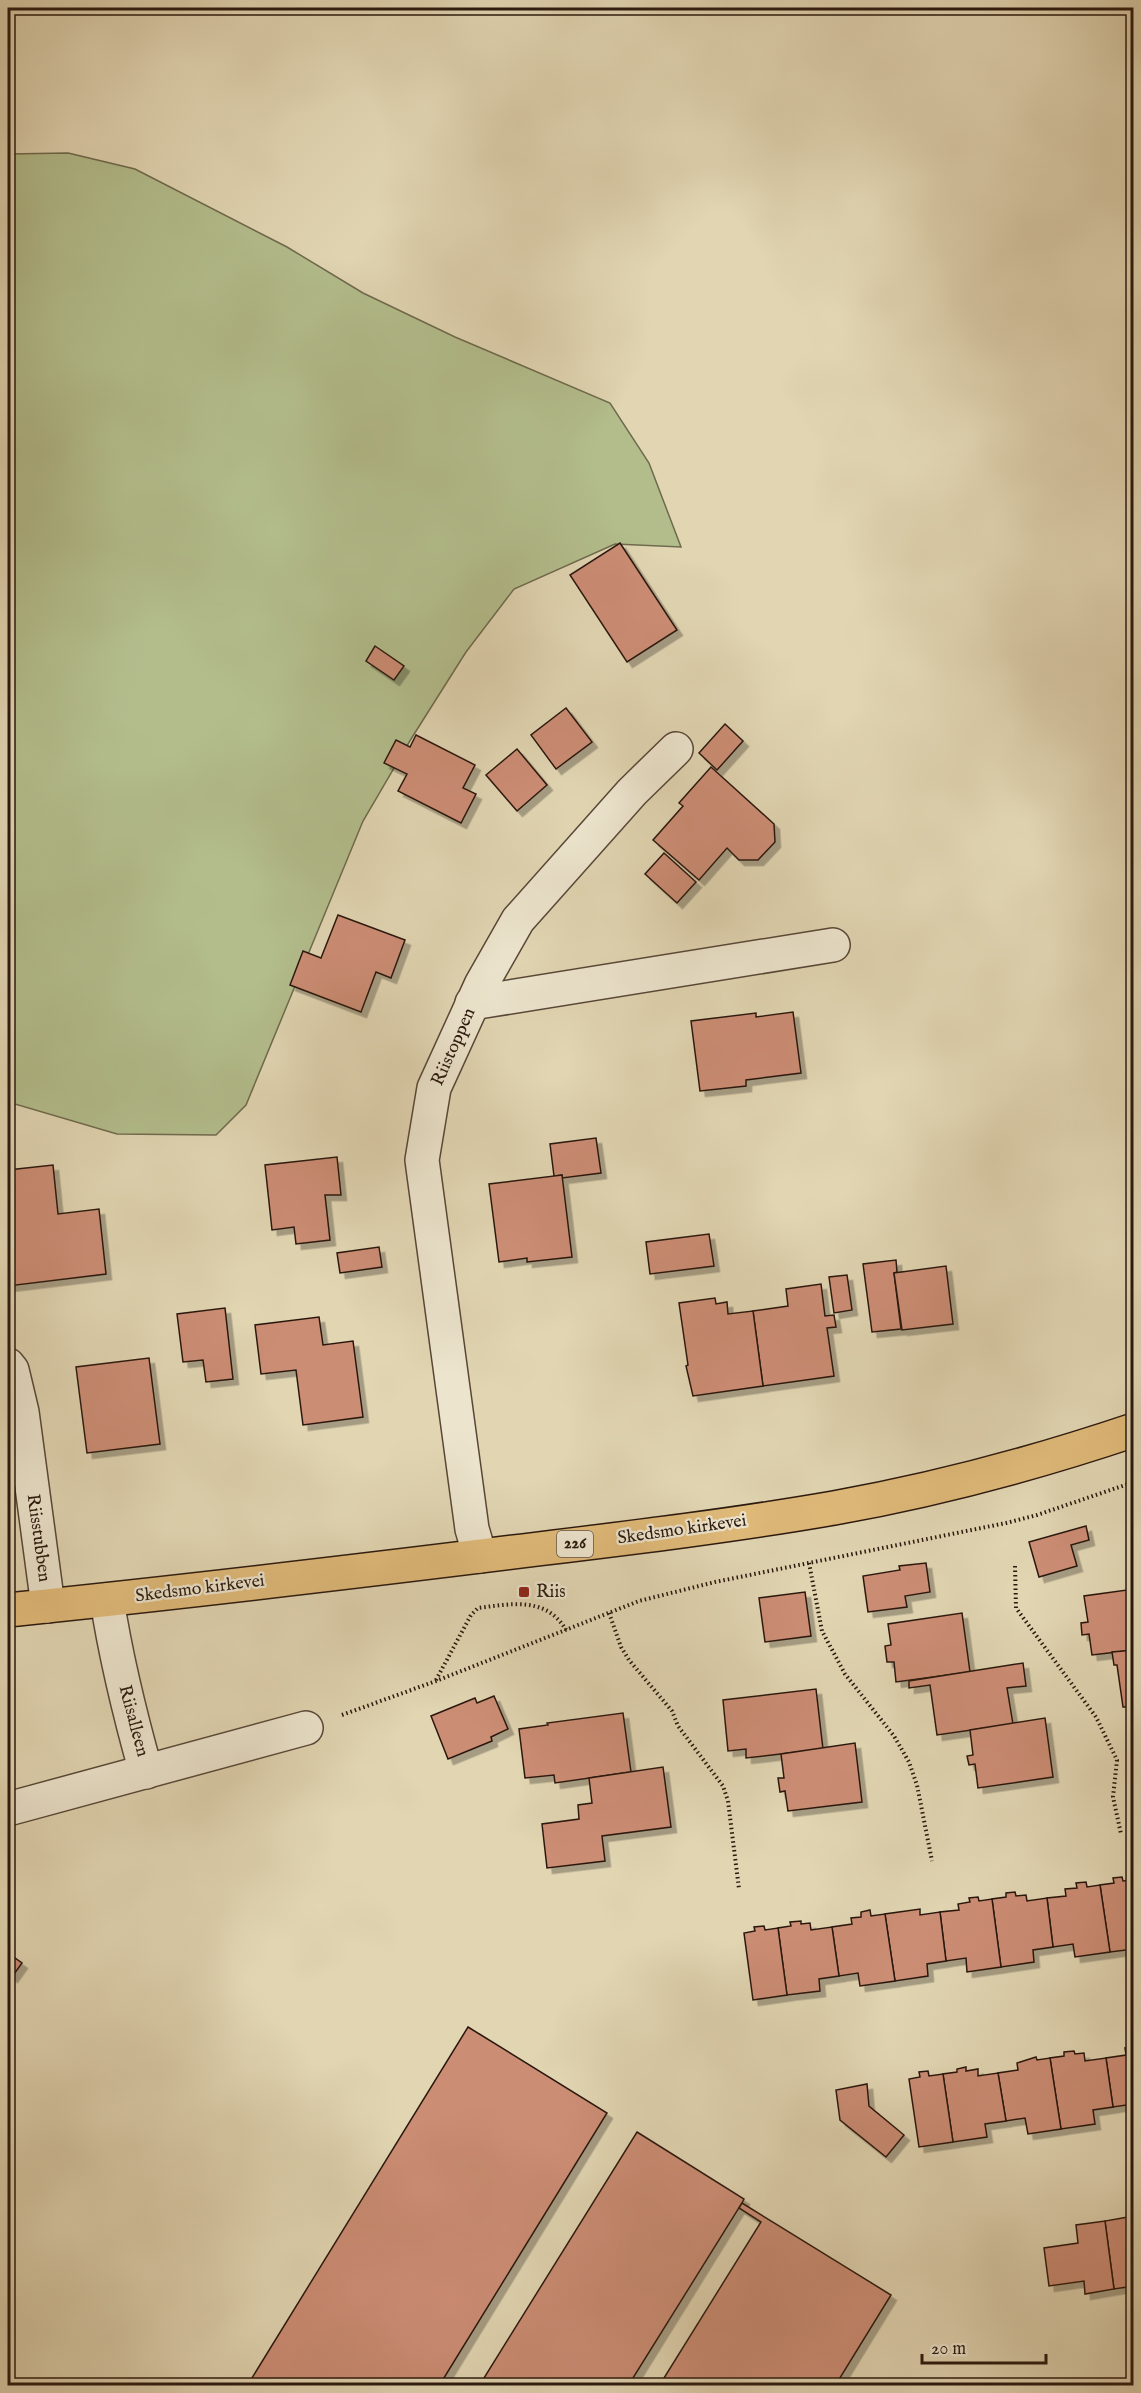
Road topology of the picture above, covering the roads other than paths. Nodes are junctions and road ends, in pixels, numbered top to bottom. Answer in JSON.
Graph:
{"nodes":[{"id":1,"x":676,"y":749,"type":"dead end"},
{"id":2,"x":833,"y":945,"type":"dead end"},
{"id":3,"x":472,"y":1003,"type":"junction"},
{"id":4,"x":8,"y":1365,"type":"edge"},
{"id":5,"x":1134,"y":1430,"type":"edge"},
{"id":6,"x":480,"y":1556,"type":"junction"},
{"id":7,"x":107,"y":1600,"type":"junction"},
{"id":8,"x":48,"y":1606,"type":"junction"},
{"id":9,"x":8,"y":1610,"type":"edge"},
{"id":10,"x":306,"y":1728,"type":"road end"},
{"id":11,"x":146,"y":1772,"type":"junction"},
{"id":12,"x":8,"y":1809,"type":"edge"}],
"edges":[{"from":1,"to":3,"type":"street","name":"Riistoppen"},
{"from":2,"to":3,"type":"street"},
{"from":3,"to":6,"type":"street","name":"Riistoppen"},
{"from":4,"to":8,"type":"street","name":"Riisstubben"},
{"from":5,"to":6,"type":"highway","name":"Skedsmo kirkevei","number":"226"},
{"from":6,"to":7,"type":"highway","name":"Skedsmo kirkevei","number":"226"},
{"from":7,"to":8,"type":"highway","name":"Skedsmo kirkevei","number":"226"},
{"from":7,"to":11,"type":"street","name":"Riisalleen"},
{"from":8,"to":9,"type":"highway","name":"Skedsmo kirkevei","number":"226"},
{"from":10,"to":11,"type":"street"},
{"from":11,"to":12,"type":"street","name":"Riisalleen"}]}
